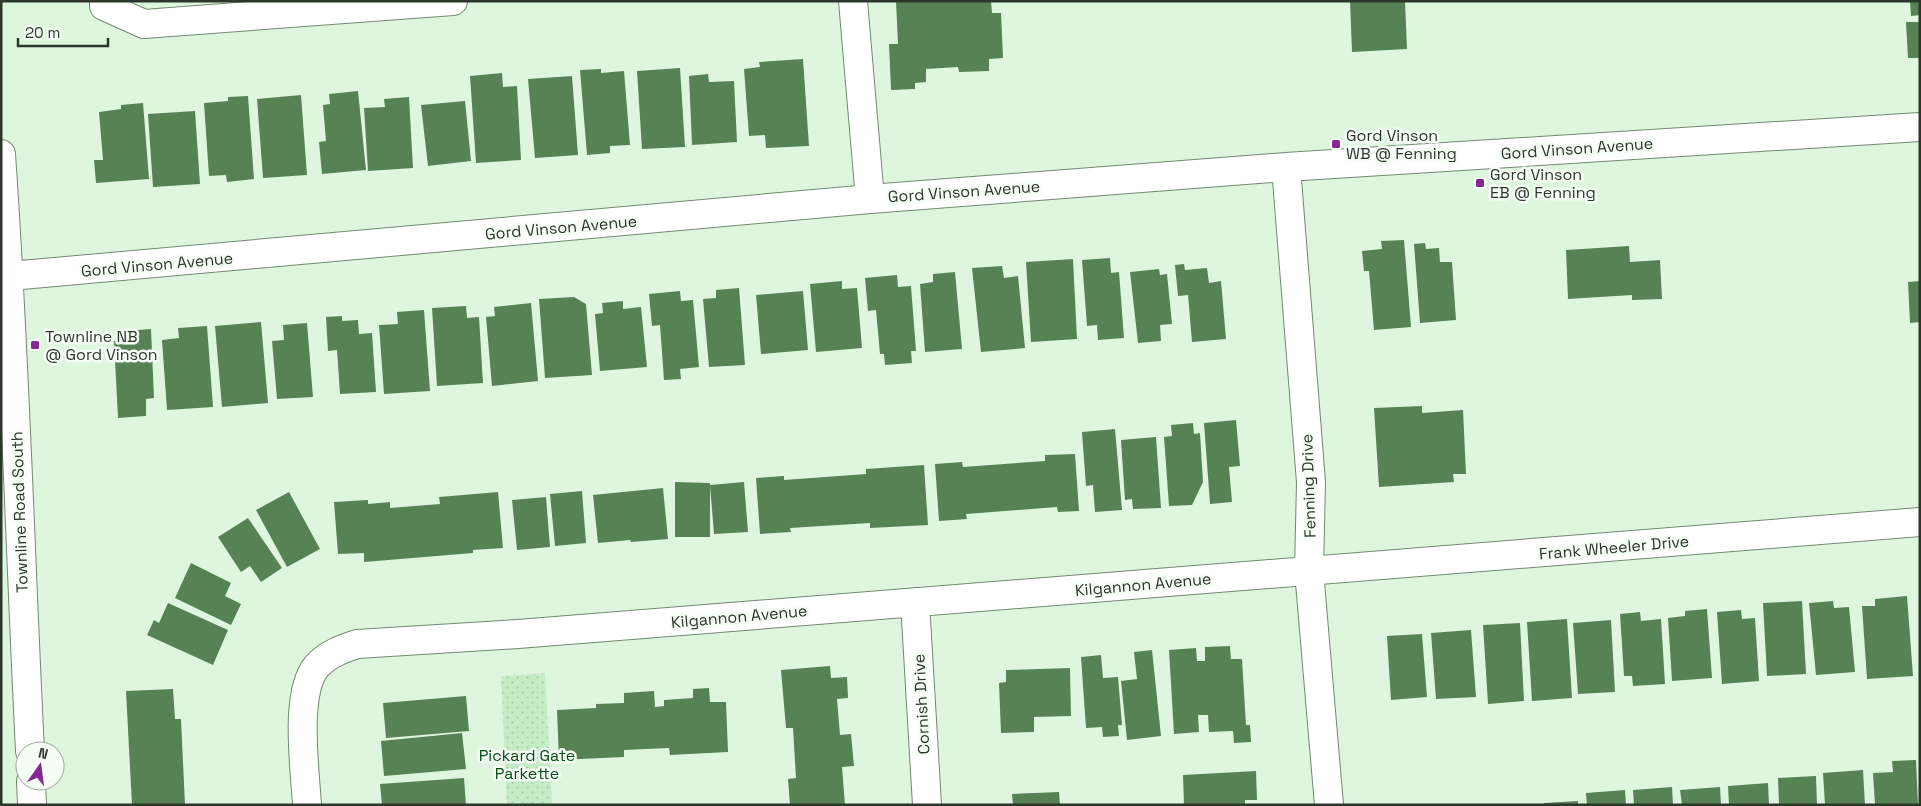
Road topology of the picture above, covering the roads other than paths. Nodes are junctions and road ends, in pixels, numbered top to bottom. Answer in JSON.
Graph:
{"nodes":[{"id":1,"x":104,"y":1,"type":"edge"},
{"id":2,"x":453,"y":1,"type":"edge"},
{"id":3,"x":853,"y":1,"type":"edge"},
{"id":4,"x":1920,"y":127,"type":"edge"},
{"id":5,"x":1,"y":154,"type":"edge"},
{"id":6,"x":1286,"y":167,"type":"junction"},
{"id":7,"x":870,"y":198,"type":"junction"},
{"id":8,"x":10,"y":276,"type":"junction"},
{"id":9,"x":1920,"y":522,"type":"edge"},
{"id":10,"x":11,"y":563,"type":"edge"},
{"id":11,"x":1309,"y":571,"type":"junction"},
{"id":12,"x":915,"y":602,"type":"junction"},
{"id":13,"x":29,"y":741,"type":"edge"},
{"id":14,"x":31,"y":791,"type":"edge"},
{"id":15,"x":32,"y":805,"type":"edge"},
{"id":16,"x":307,"y":805,"type":"edge"},
{"id":17,"x":927,"y":805,"type":"edge"},
{"id":18,"x":1329,"y":805,"type":"edge"}],
"edges":[{"from":1,"to":2,"type":"street"},
{"from":3,"to":7,"type":"street"},
{"from":4,"to":6,"type":"street","name":"Gord Vinson Avenue"},
{"from":5,"to":8,"type":"street","name":"Townline Road South"},
{"from":6,"to":7,"type":"street","name":"Gord Vinson Avenue"},
{"from":6,"to":11,"type":"street","name":"Fenning Drive"},
{"from":7,"to":8,"type":"street","name":"Gord Vinson Avenue"},
{"from":8,"to":10,"type":"street","name":"Townline Road South"},
{"from":9,"to":11,"type":"street","name":"Frank Wheeler Drive"},
{"from":10,"to":13,"type":"street","name":"Townline Road South"},
{"from":11,"to":12,"type":"street","name":"Kilgannon Avenue"},
{"from":11,"to":18,"type":"street","name":"Fenning Drive"},
{"from":12,"to":16,"type":"street","name":"Kilgannon Avenue"},
{"from":12,"to":17,"type":"street","name":"Cornish Drive"},
{"from":14,"to":15,"type":"street"}]}
